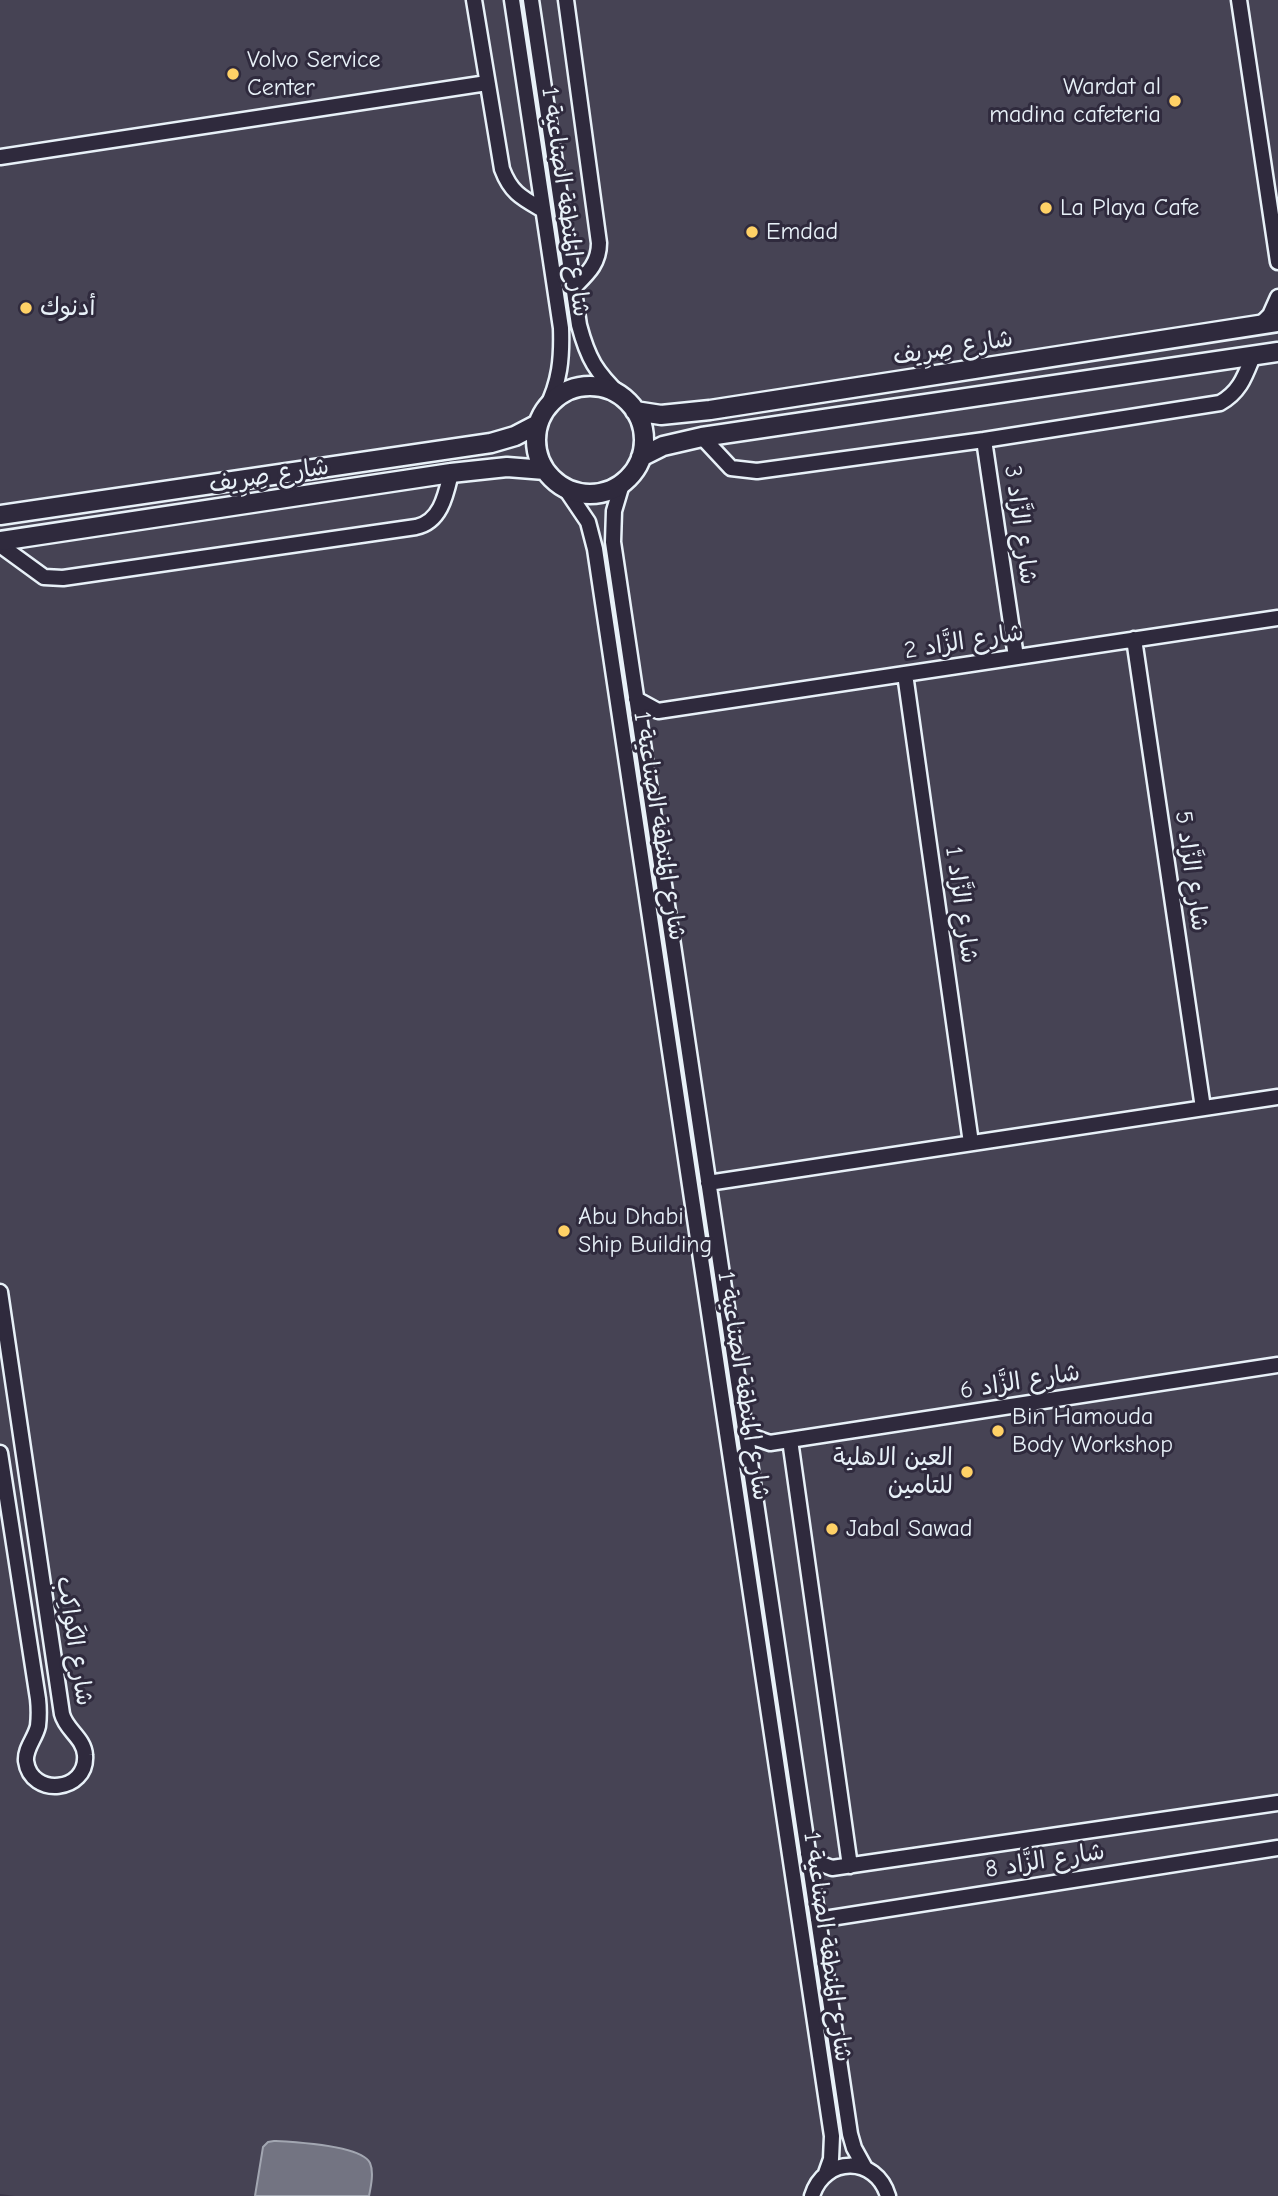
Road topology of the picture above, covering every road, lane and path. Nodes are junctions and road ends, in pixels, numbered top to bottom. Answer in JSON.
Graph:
{"nodes":[{"id":1,"x":474,"y":0,"type":"edge"},
{"id":2,"x":512,"y":0,"type":"edge"},
{"id":3,"x":531,"y":0,"type":"edge"},
{"id":4,"x":566,"y":0,"type":"edge"},
{"id":5,"x":1239,"y":0,"type":"edge"},
{"id":6,"x":487,"y":83,"type":"junction"},
{"id":7,"x":0,"y":157,"type":"edge"},
{"id":8,"x":543,"y":210,"type":"junction"},
{"id":9,"x":1278,"y":262,"type":"edge"},
{"id":10,"x":574,"y":287,"type":"junction"},
{"id":11,"x":1278,"y":297,"type":"edge"},
{"id":12,"x":1269,"y":324,"type":"edge"},
{"id":13,"x":1278,"y":352,"type":"edge"},
{"id":14,"x":1254,"y":356,"type":"junction"},
{"id":15,"x":621,"y":396,"type":"junction"},
{"id":16,"x":635,"y":411,"type":"junction"},
{"id":17,"x":542,"y":416,"type":"junction"},
{"id":18,"x":702,"y":437,"type":"junction"},
{"id":19,"x":984,"y":440,"type":"junction"},
{"id":20,"x":641,"y":457,"type":"junction"},
{"id":21,"x":545,"y":470,"type":"junction"},
{"id":22,"x":451,"y":473,"type":"junction"},
{"id":23,"x":622,"y":484,"type":"junction"},
{"id":24,"x":565,"y":488,"type":"junction"},
{"id":25,"x":0,"y":515,"type":"edge"},
{"id":26,"x":0,"y":543,"type":"edge"},
{"id":27,"x":1278,"y":618,"type":"edge"},
{"id":28,"x":1134,"y":639,"type":"junction"},
{"id":29,"x":1016,"y":657,"type":"junction"},
{"id":30,"x":905,"y":674,"type":"junction"},
{"id":31,"x":636,"y":699,"type":"junction"},
{"id":32,"x":658,"y":712,"type":"junction"},
{"id":33,"x":642,"y":741,"type":"junction"},
{"id":34,"x":1278,"y":1097,"type":"edge"},
{"id":35,"x":1203,"y":1108,"type":"junction"},
{"id":36,"x":971,"y":1143,"type":"junction"},
{"id":37,"x":708,"y":1183,"type":"junction"},
{"id":38,"x":0,"y":1292,"type":"edge"},
{"id":39,"x":1278,"y":1366,"type":"edge"},
{"id":40,"x":745,"y":1428,"type":"junction"},
{"id":41,"x":790,"y":1440,"type":"junction"},
{"id":42,"x":770,"y":1443,"type":"junction"},
{"id":43,"x":0,"y":1453,"type":"edge"},
{"id":44,"x":752,"y":1474,"type":"junction"},
{"id":45,"x":1278,"y":1803,"type":"edge"},
{"id":46,"x":1278,"y":1847,"type":"edge"},
{"id":47,"x":808,"y":1854,"type":"junction"},
{"id":48,"x":850,"y":1866,"type":"junction"},
{"id":49,"x":832,"y":1868,"type":"junction"},
{"id":50,"x":814,"y":1891,"type":"junction"},
{"id":51,"x":818,"y":1920,"type":"junction"},
{"id":52,"x":865,"y":2168,"type":"junction"},
{"id":53,"x":826,"y":2173,"type":"junction"},
{"id":54,"x":812,"y":2196,"type":"edge"},
{"id":55,"x":888,"y":2196,"type":"edge"}],
"edges":[{"from":1,"to":6,"type":"street"},
{"from":2,"to":8,"type":"street","name":"شارع المنطقة الصناعية 1"},
{"from":3,"to":10,"type":"street","name":"شارع المنطقة الصناعية 1"},
{"from":4,"to":10,"type":"street"},
{"from":5,"to":9,"type":"street"},
{"from":6,"to":7,"type":"street"},
{"from":6,"to":8,"type":"street"},
{"from":8,"to":17,"type":"street","name":"شارع المنطقة الصناعية 1"},
{"from":10,"to":15,"type":"street","name":"شارع المنطقة الصناعية 1"},
{"from":11,"to":12,"type":"street"},
{"from":12,"to":16,"type":"main road","name":"شارع صِرِيف"},
{"from":13,"to":14,"type":"main road","name":"شارع صِرِيف"},
{"from":14,"to":18,"type":"main road","name":"شارع صِرِيف"},
{"from":14,"to":19,"type":"street"},
{"from":15,"to":16,"type":"main road"},
{"from":15,"to":17,"type":"main road"},
{"from":16,"to":20,"type":"main road"},
{"from":17,"to":21,"type":"main road"},
{"from":17,"to":25,"type":"main road","name":"شارع صِرِيف"},
{"from":18,"to":19,"type":"street"},
{"from":18,"to":20,"type":"main road","name":"شارع صِرِيف"},
{"from":19,"to":29,"type":"street","name":"شارع الزَّاد 3"},
{"from":20,"to":23,"type":"main road"},
{"from":21,"to":22,"type":"main road","name":"شارع صِرِيف"},
{"from":21,"to":24,"type":"main road"},
{"from":22,"to":26,"type":"main road","name":"شارع صِرِيف"},
{"from":22,"to":26,"type":"street"},
{"from":23,"to":24,"type":"main road"},
{"from":23,"to":31,"type":"street","name":"شارع المنطقة الصناعية 1"},
{"from":24,"to":53,"type":"street","name":"شارع المنطقة الصناعية 1"},
{"from":27,"to":28,"type":"street","name":"شارع الزَّاد 2"},
{"from":28,"to":29,"type":"street","name":"شارع الزَّاد 2"},
{"from":28,"to":35,"type":"street","name":"شارع الزَّاد 5"},
{"from":29,"to":30,"type":"street","name":"شارع الزَّاد 2"},
{"from":30,"to":32,"type":"street","name":"شارع الزَّاد 2"},
{"from":30,"to":36,"type":"street","name":"شارع الزَّاد 1"},
{"from":31,"to":32,"type":"street"},
{"from":31,"to":33,"type":"street","name":"شارع المنطقة الصناعية 1"},
{"from":32,"to":33,"type":"street"},
{"from":33,"to":37,"type":"street","name":"شارع المنطقة الصناعية 1"},
{"from":34,"to":35,"type":"street"},
{"from":35,"to":36,"type":"street"},
{"from":36,"to":37,"type":"street"},
{"from":37,"to":40,"type":"street","name":"شارع المنطقة الصناعية 1"},
{"from":38,"to":43,"type":"street","name":"شارع الكَواكِب"},
{"from":39,"to":41,"type":"street","name":"شارع الزَّاد 6"},
{"from":40,"to":42,"type":"street"},
{"from":40,"to":44,"type":"street","name":"شارع المنطقة الصناعية 1"},
{"from":41,"to":42,"type":"street","name":"شارع الزَّاد 6"},
{"from":41,"to":48,"type":"street"},
{"from":42,"to":44,"type":"street"},
{"from":44,"to":47,"type":"street","name":"شارع المنطقة الصناعية 1"},
{"from":45,"to":48,"type":"street","name":"شارع الزَّاد 8"},
{"from":46,"to":51,"type":"street","name":"شارع الزَّاد 8"},
{"from":47,"to":49,"type":"street"},
{"from":47,"to":50,"type":"street","name":"شارع المنطقة الصناعية 1"},
{"from":48,"to":49,"type":"street","name":"شارع الزَّاد 8"},
{"from":49,"to":50,"type":"street"},
{"from":50,"to":51,"type":"street","name":"شارع المنطقة الصناعية 1"},
{"from":51,"to":52,"type":"street","name":"شارع المنطقة الصناعية 1"},
{"from":52,"to":53,"type":"street"},
{"from":52,"to":55,"type":"street","name":"شارع المنطقة الصناعية 1"},
{"from":53,"to":54,"type":"street","name":"شارع المنطقة الصناعية 1"}]}
